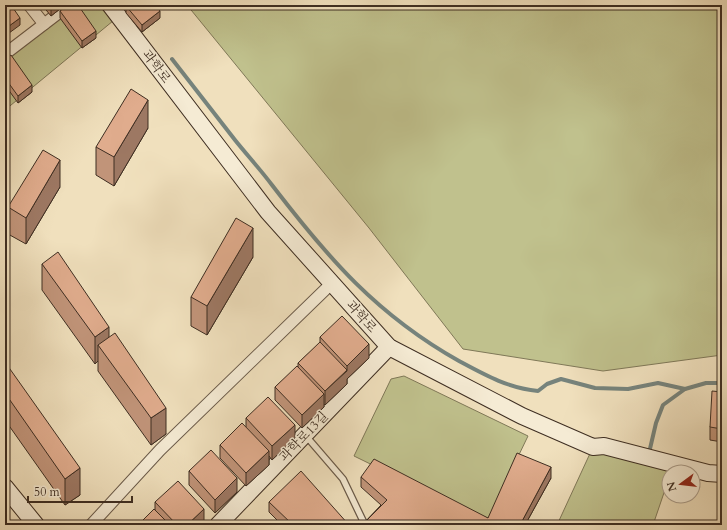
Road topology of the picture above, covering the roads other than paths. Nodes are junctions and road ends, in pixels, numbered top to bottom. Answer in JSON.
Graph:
{"nodes":[{"id":1,"x":30,"y":5,"type":"edge"},
{"id":2,"x":69,"y":5,"type":"edge"},
{"id":3,"x":110,"y":5,"type":"edge"},
{"id":4,"x":44,"y":24,"type":"junction"},
{"id":5,"x":5,"y":54,"type":"edge"},
{"id":6,"x":332,"y":283,"type":"junction"},
{"id":7,"x":389,"y":347,"type":"junction"},
{"id":8,"x":304,"y":435,"type":"junction"},
{"id":9,"x":722,"y":474,"type":"edge"},
{"id":10,"x":5,"y":487,"type":"edge"},
{"id":11,"x":36,"y":525,"type":"edge"},
{"id":12,"x":91,"y":525,"type":"edge"},
{"id":13,"x":218,"y":525,"type":"edge"},
{"id":14,"x":365,"y":525,"type":"edge"}],
"edges":[{"from":1,"to":4,"type":"street"},
{"from":2,"to":4,"type":"street"},
{"from":3,"to":6,"type":"street","name":"과학로"},
{"from":4,"to":5,"type":"street"},
{"from":6,"to":7,"type":"street","name":"과학로"},
{"from":6,"to":12,"type":"street"},
{"from":7,"to":8,"type":"street","name":"과학로13길"},
{"from":7,"to":9,"type":"street","name":"과학로"},
{"from":8,"to":13,"type":"street","name":"과학로13길"},
{"from":8,"to":14,"type":"lane"},
{"from":10,"to":11,"type":"street"}]}
